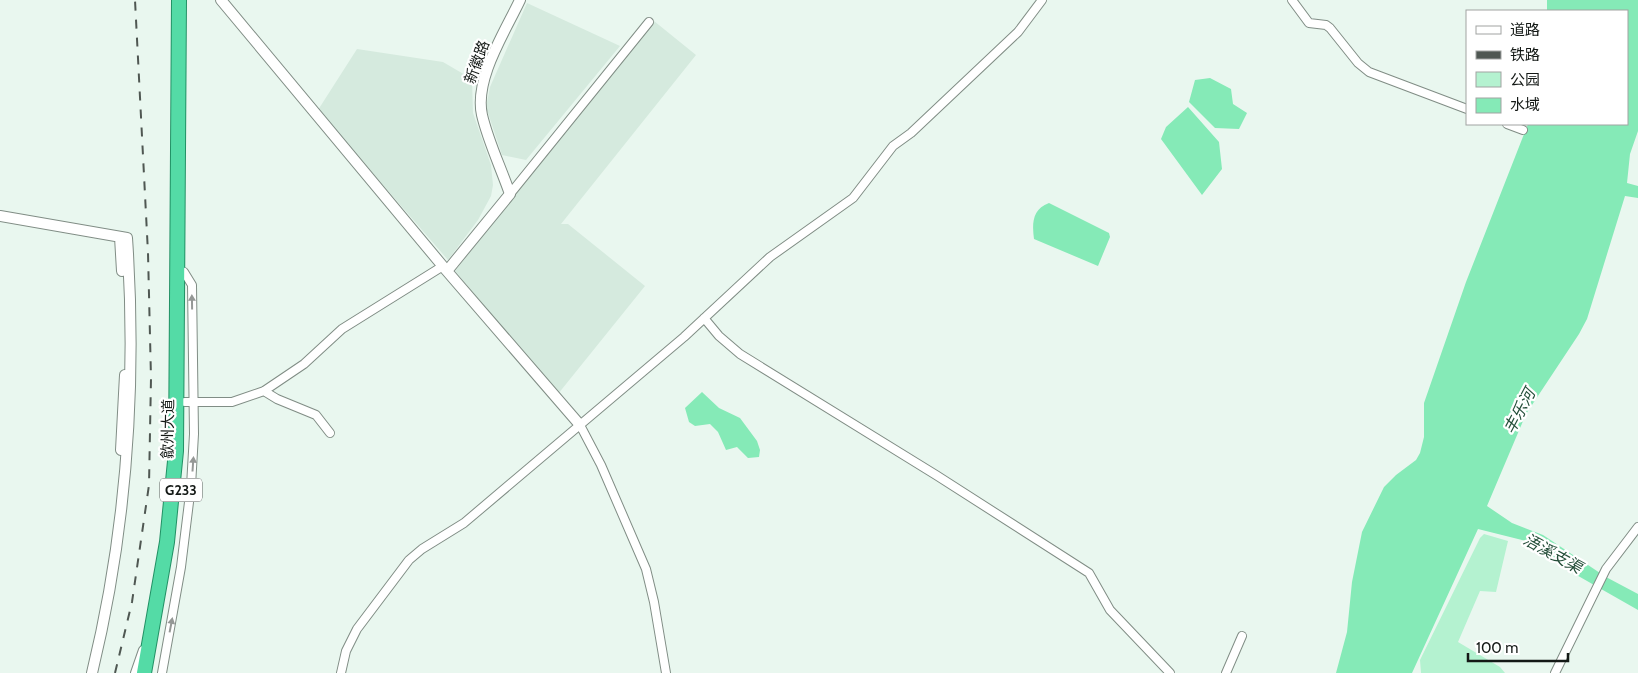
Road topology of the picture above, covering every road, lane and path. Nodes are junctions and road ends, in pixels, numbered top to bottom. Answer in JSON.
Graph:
{"nodes":[{"id":1,"x":179,"y":0,"type":"edge"},
{"id":2,"x":187,"y":0,"type":"edge"},
{"id":3,"x":221,"y":0,"type":"edge"},
{"id":4,"x":520,"y":0,"type":"edge"},
{"id":5,"x":1042,"y":0,"type":"edge"},
{"id":6,"x":1292,"y":0,"type":"edge"},
{"id":7,"x":649,"y":22,"type":"dead end"},
{"id":8,"x":1466,"y":109,"type":"edge"},
{"id":9,"x":1510,"y":125,"type":"edge"},
{"id":10,"x":1523,"y":130,"type":"dead end"},
{"id":11,"x":510,"y":194,"type":"junction"},
{"id":12,"x":0,"y":216,"type":"edge"},
{"id":13,"x":0,"y":223,"type":"edge"},
{"id":14,"x":123,"y":242,"type":"junction"},
{"id":15,"x":445,"y":268,"type":"junction"},
{"id":16,"x":184,"y":272,"type":"junction"},
{"id":17,"x":180,"y":304,"type":"junction"},
{"id":18,"x":704,"y":318,"type":"junction"},
{"id":19,"x":264,"y":391,"type":"junction"},
{"id":20,"x":189,"y":402,"type":"junction"},
{"id":21,"x":580,"y":425,"type":"junction"},
{"id":22,"x":330,"y":433,"type":"dead end"},
{"id":23,"x":1638,"y":527,"type":"edge"},
{"id":24,"x":152,"y":630,"type":"junction"},
{"id":25,"x":1242,"y":636,"type":"dead end"},
{"id":26,"x":85,"y":673,"type":"edge"},
{"id":27,"x":92,"y":673,"type":"edge"},
{"id":28,"x":135,"y":673,"type":"edge"},
{"id":29,"x":144,"y":673,"type":"edge"},
{"id":30,"x":153,"y":673,"type":"edge"},
{"id":31,"x":162,"y":673,"type":"edge"},
{"id":32,"x":341,"y":673,"type":"edge"},
{"id":33,"x":666,"y":673,"type":"edge"},
{"id":34,"x":1170,"y":673,"type":"edge"},
{"id":35,"x":1226,"y":673,"type":"edge"},
{"id":36,"x":1555,"y":673,"type":"edge"}],
"edges":[{"from":1,"to":17,"type":"highway","number":"G233"},
{"from":2,"to":16,"type":"highway","number":"G233"},
{"from":3,"to":15,"type":"street"},
{"from":4,"to":11,"type":"street","name":"新徽路"},
{"from":5,"to":18,"type":"street"},
{"from":6,"to":8,"type":"street"},
{"from":7,"to":11,"type":"street"},
{"from":9,"to":10,"type":"street"},
{"from":11,"to":15,"type":"street"},
{"from":12,"to":14,"type":"street"},
{"from":13,"to":14,"type":"street"},
{"from":14,"to":26,"type":"street"},
{"from":14,"to":27,"type":"street"},
{"from":15,"to":19,"type":"street"},
{"from":15,"to":21,"type":"street"},
{"from":16,"to":17,"type":"highway","number":"G233"},
{"from":20,"to":16,"type":"street","one_way":true},
{"from":17,"to":20,"type":"highway","name":"歙州大道","number":"G233"},
{"from":17,"to":24,"type":"highway","name":"歙州大道","number":"G233"},
{"from":18,"to":21,"type":"street"},
{"from":18,"to":34,"type":"street"},
{"from":19,"to":20,"type":"street"},
{"from":19,"to":22,"type":"street"},
{"from":20,"to":30,"type":"highway","name":"歙州大道","number":"G233"},
{"from":31,"to":20,"type":"street","one_way":true},
{"from":21,"to":32,"type":"street"},
{"from":21,"to":33,"type":"street"},
{"from":23,"to":36,"type":"street"},
{"from":24,"to":28,"type":"street"},
{"from":24,"to":29,"type":"highway","name":"歙州大道","number":"G233"},
{"from":25,"to":35,"type":"street"}]}
